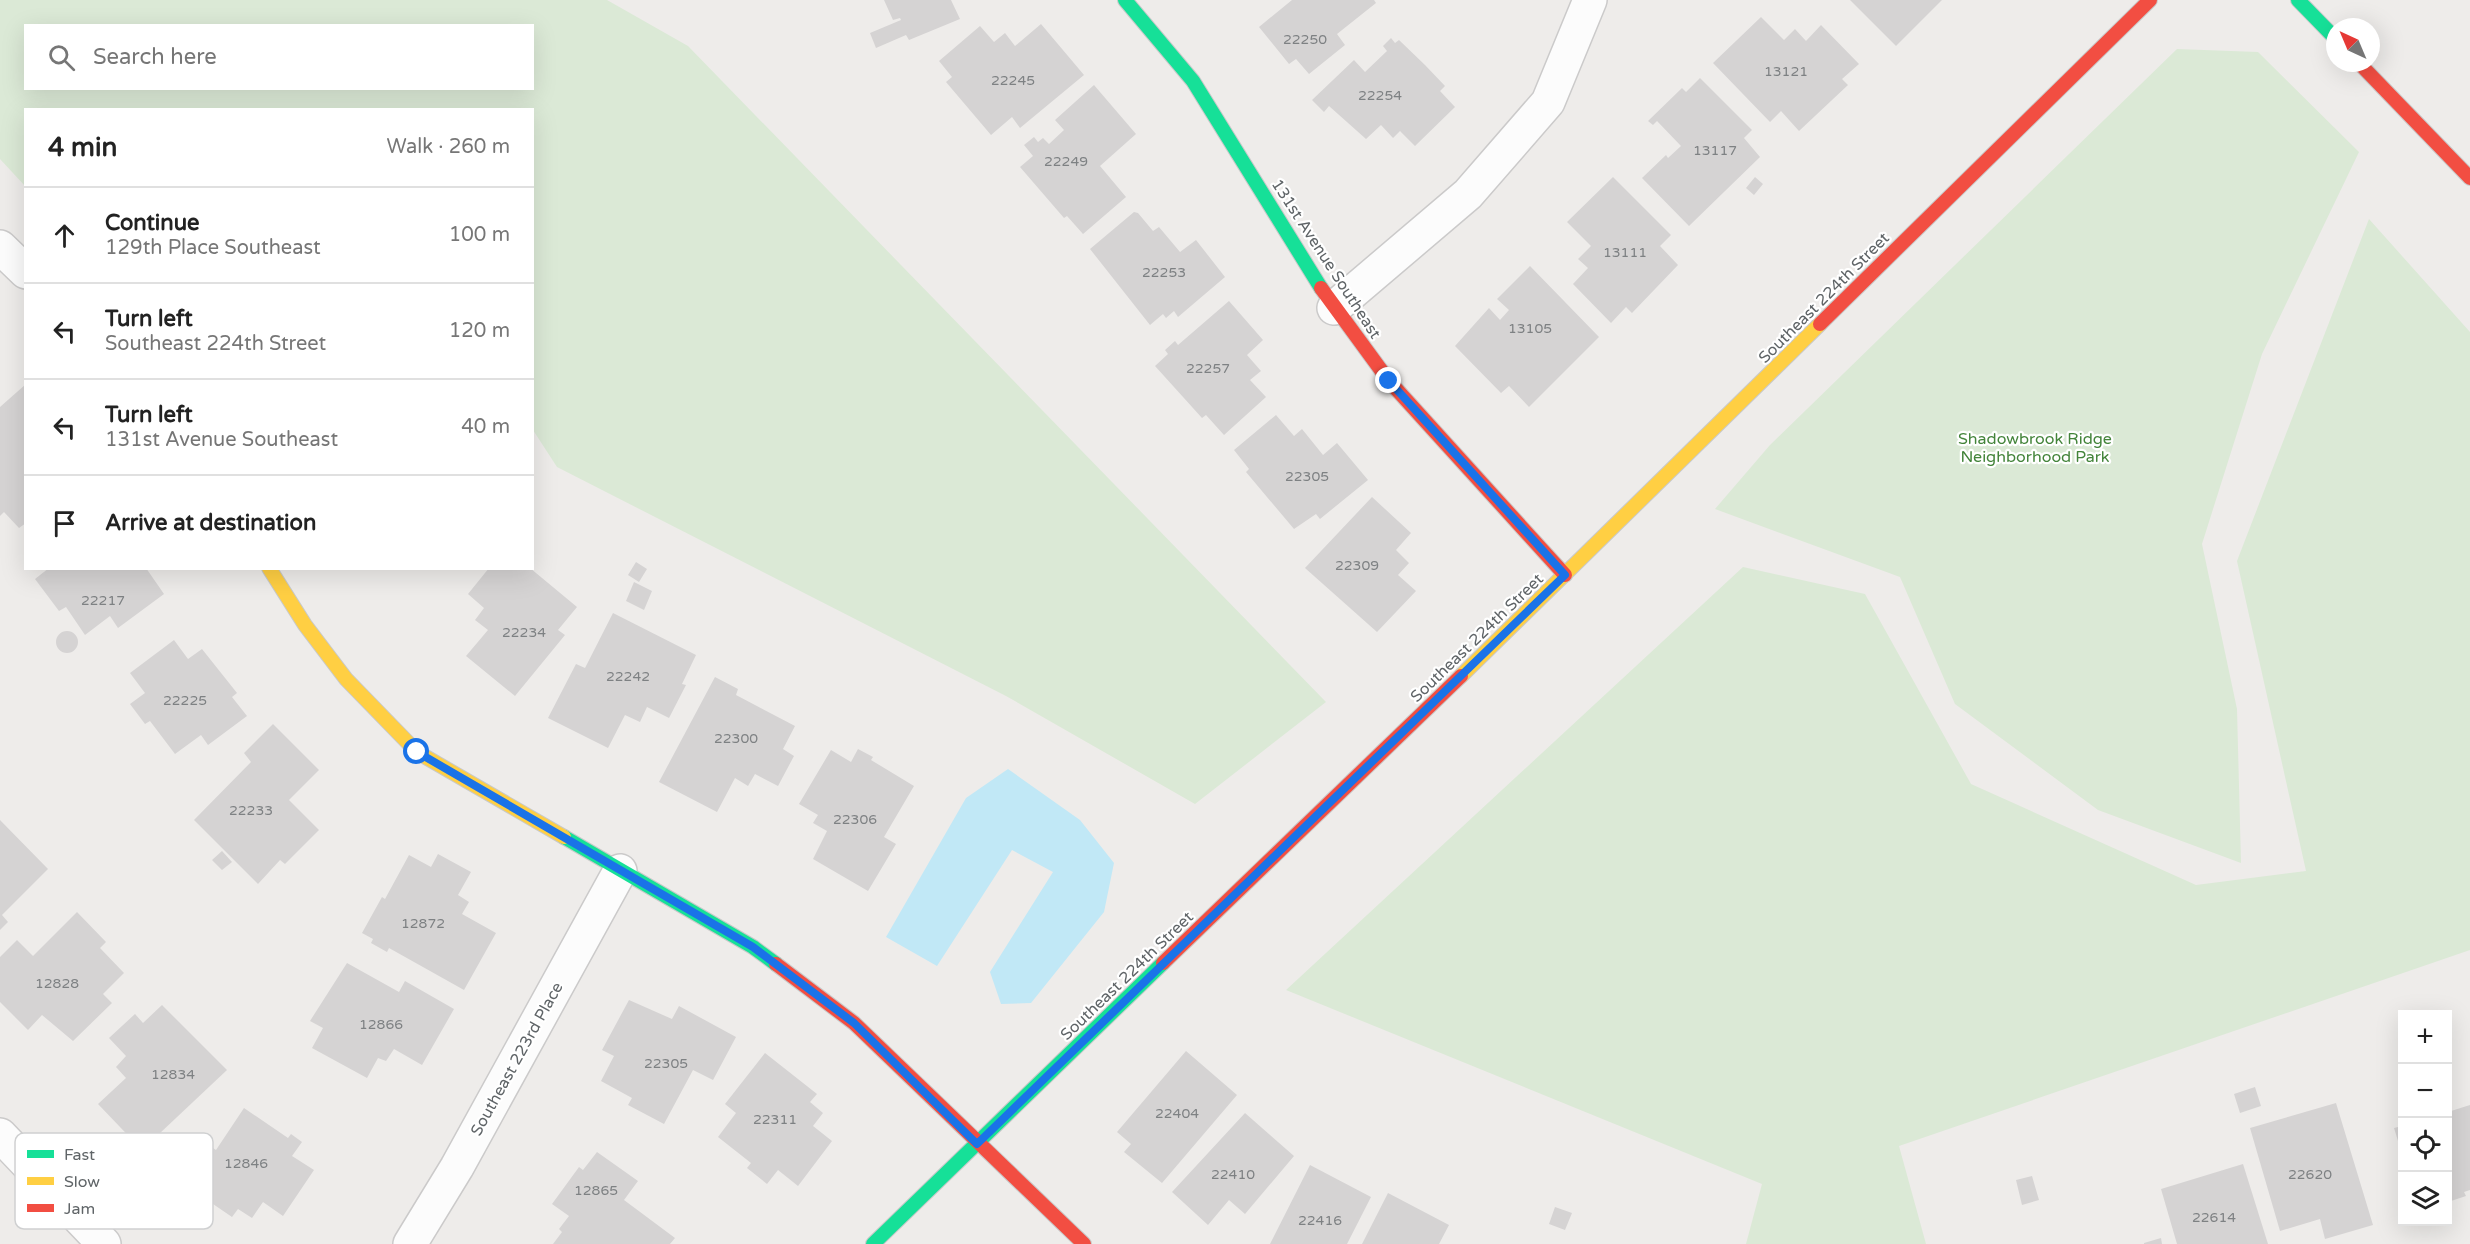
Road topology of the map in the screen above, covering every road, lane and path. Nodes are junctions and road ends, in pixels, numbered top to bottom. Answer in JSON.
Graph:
{"nodes":[{"id":1,"x":1125,"y":0,"type":"edge"},
{"id":2,"x":1590,"y":0,"type":"edge"},
{"id":3,"x":2150,"y":0,"type":"edge"},
{"id":4,"x":2298,"y":0,"type":"edge"},
{"id":5,"x":2326,"y":29,"type":"edge"},
{"id":6,"x":2368,"y":72,"type":"edge"},
{"id":7,"x":2470,"y":178,"type":"edge"},
{"id":8,"x":0,"y":247,"type":"edge"},
{"id":9,"x":24,"y":271,"type":"edge"},
{"id":10,"x":1334,"y":308,"type":"junction"},
{"id":11,"x":270,"y":570,"type":"edge"},
{"id":12,"x":1565,"y":575,"type":"junction"},
{"id":13,"x":620,"y":871,"type":"junction"},
{"id":14,"x":0,"y":1135,"type":"edge"},
{"id":15,"x":977,"y":1144,"type":"junction"},
{"id":16,"x":15,"y":1151,"type":"edge"},
{"id":17,"x":90,"y":1229,"type":"edge"},
{"id":18,"x":104,"y":1244,"type":"edge"},
{"id":19,"x":410,"y":1244,"type":"edge"},
{"id":20,"x":873,"y":1244,"type":"edge"},
{"id":21,"x":1084,"y":1244,"type":"edge"}],
"edges":[{"from":1,"to":10,"type":"street","name":"131st Avenue Southeast"},
{"from":2,"to":10,"type":"street"},
{"from":3,"to":12,"type":"street","name":"Southeast 224th Street"},
{"from":4,"to":5,"type":"street"},
{"from":6,"to":7,"type":"street"},
{"from":8,"to":9,"type":"street"},
{"from":10,"to":12,"type":"street","name":"131st Avenue Southeast"},
{"from":11,"to":13,"type":"street"},
{"from":12,"to":15,"type":"street","name":"Southeast 224th Street"},
{"from":13,"to":15,"type":"street"},
{"from":13,"to":19,"type":"street","name":"Southeast 223rd Place"},
{"from":14,"to":16,"type":"street"},
{"from":15,"to":20,"type":"street","name":"Southeast 224th Street"},
{"from":15,"to":21,"type":"street"},
{"from":17,"to":18,"type":"street"}]}
